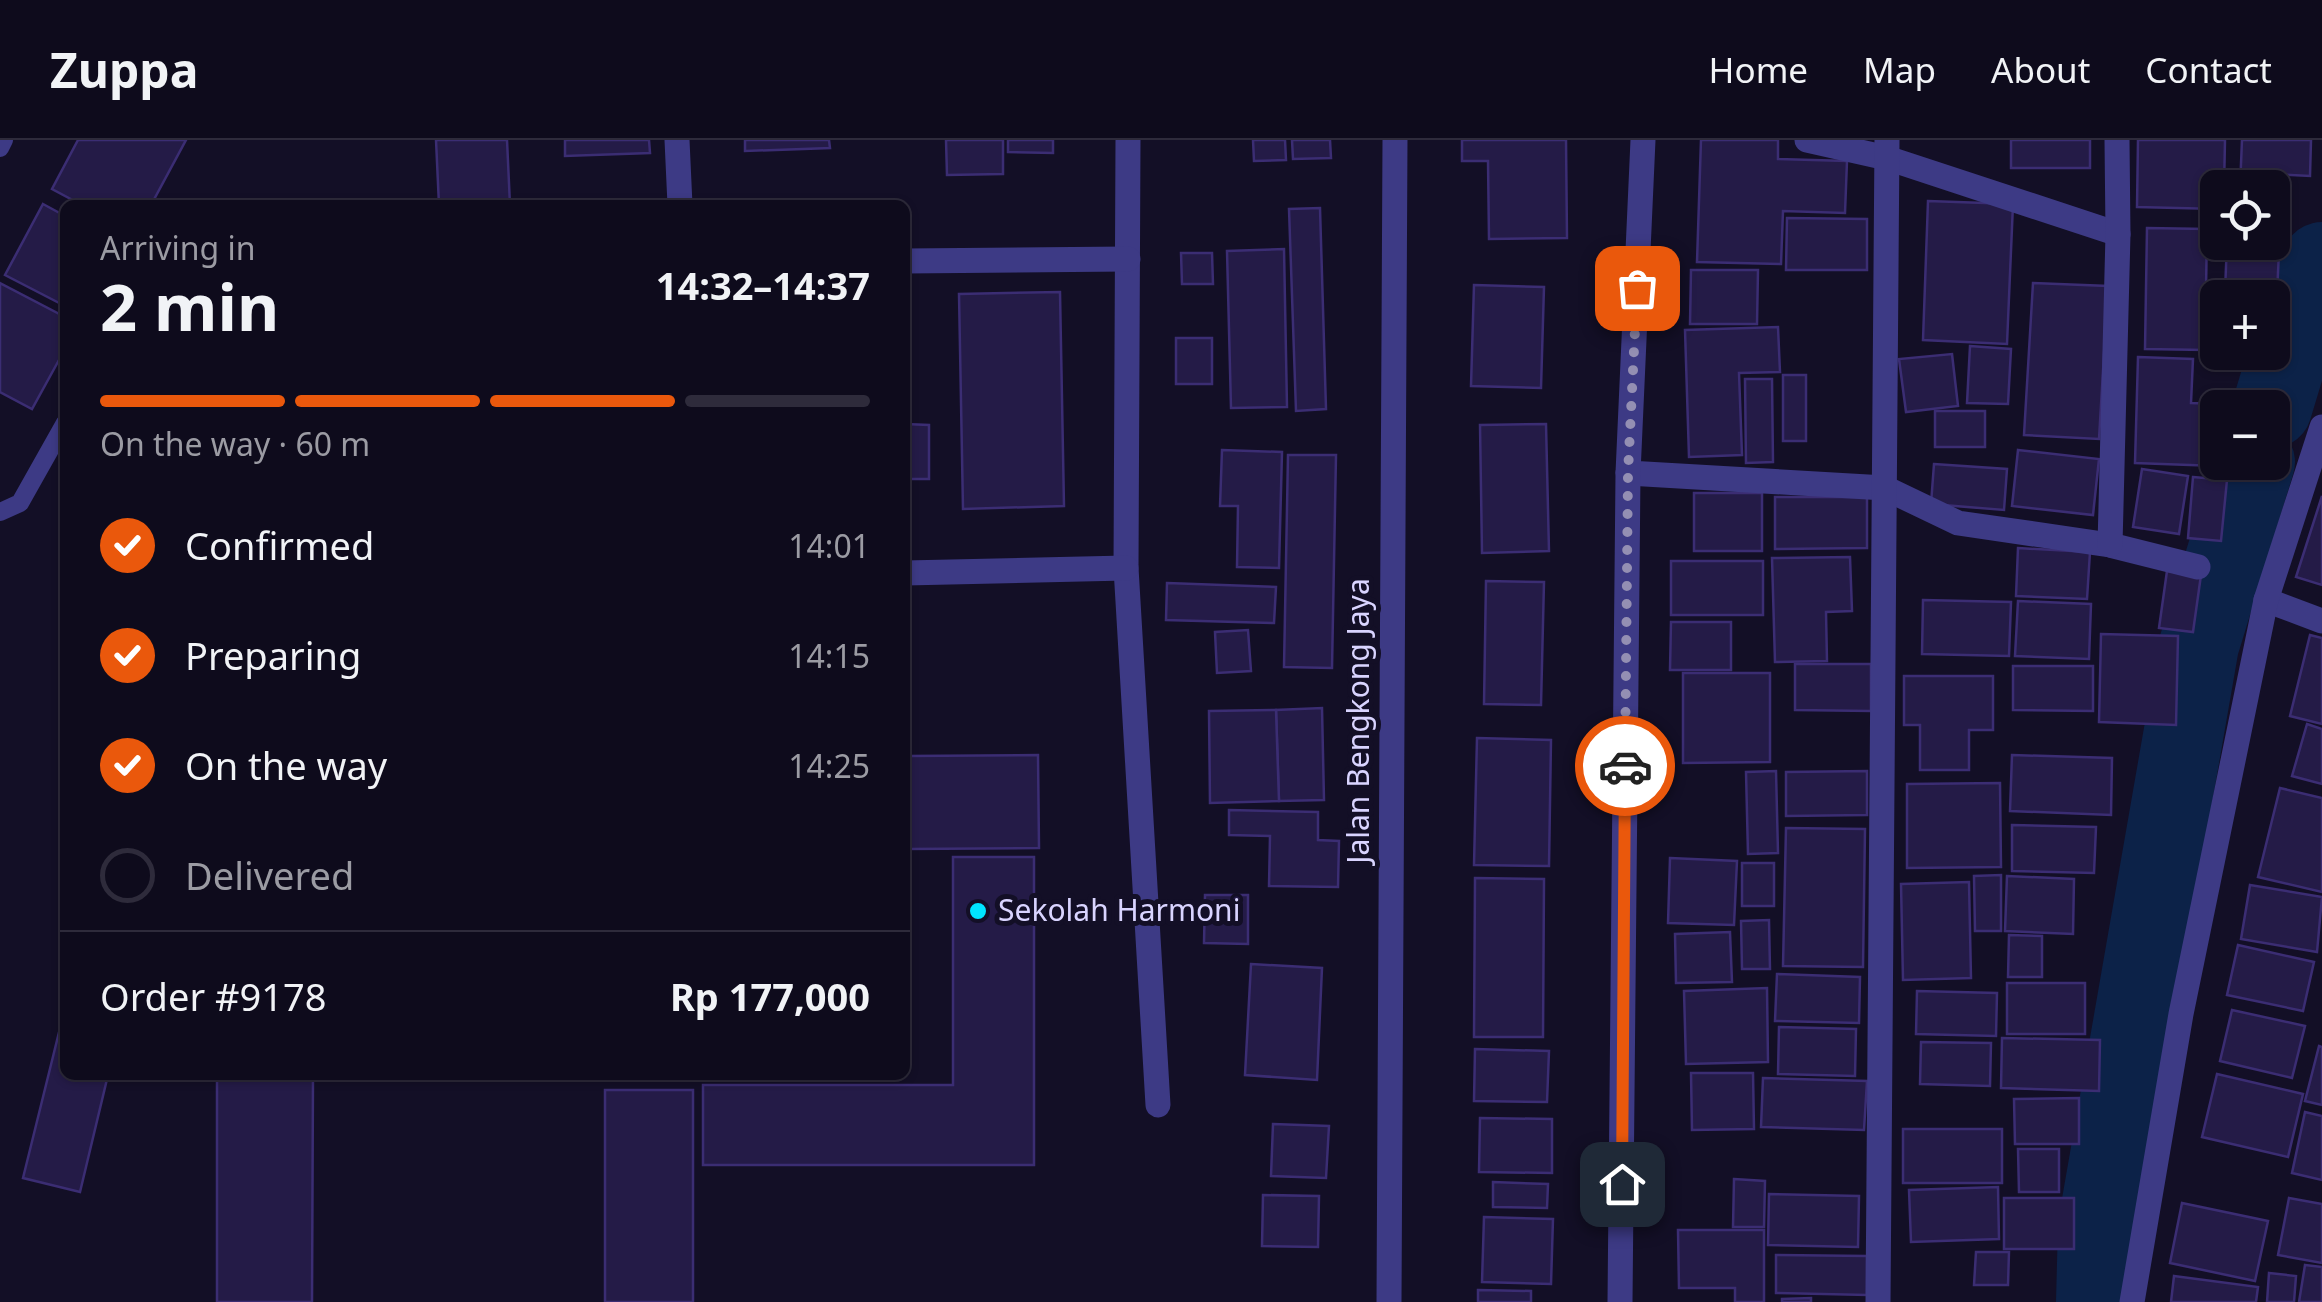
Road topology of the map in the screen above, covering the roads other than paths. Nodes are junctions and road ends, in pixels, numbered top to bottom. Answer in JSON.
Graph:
{"nodes":[{"id":1,"x":4,"y":140,"type":"edge"},
{"id":2,"x":677,"y":140,"type":"edge"},
{"id":3,"x":1128,"y":140,"type":"edge"},
{"id":4,"x":1394,"y":140,"type":"edge"},
{"id":5,"x":1644,"y":140,"type":"edge"},
{"id":6,"x":1807,"y":140,"type":"edge"},
{"id":7,"x":2117,"y":140,"type":"edge"},
{"id":8,"x":0,"y":148,"type":"edge"},
{"id":9,"x":1887,"y":149,"type":"edge"},
{"id":10,"x":680,"y":200,"type":"edge"},
{"id":11,"x":2118,"y":234,"type":"junction"},
{"id":12,"x":1128,"y":258,"type":"junction"},
{"id":13,"x":910,"y":260,"type":"edge"},
{"id":14,"x":2322,"y":427,"type":"edge"},
{"id":15,"x":60,"y":432,"type":"edge"},
{"id":16,"x":1628,"y":473,"type":"junction"},
{"id":17,"x":1885,"y":488,"type":"junction"},
{"id":18,"x":0,"y":512,"type":"edge"},
{"id":19,"x":2110,"y":545,"type":"junction"},
{"id":20,"x":2198,"y":567,"type":"dead end"},
{"id":21,"x":1126,"y":568,"type":"junction"},
{"id":22,"x":910,"y":573,"type":"edge"},
{"id":23,"x":2266,"y":600,"type":"junction"},
{"id":24,"x":2322,"y":620,"type":"edge"},
{"id":25,"x":1158,"y":1105,"type":"dead end"},
{"id":26,"x":1388,"y":1302,"type":"edge"},
{"id":27,"x":1620,"y":1302,"type":"edge"},
{"id":28,"x":1878,"y":1302,"type":"edge"},
{"id":29,"x":2132,"y":1302,"type":"edge"}],
"edges":[{"from":1,"to":8,"type":"lane"},
{"from":2,"to":10,"type":"street"},
{"from":3,"to":12,"type":"street"},
{"from":4,"to":26,"type":"street","name":"Jalan Bengkong Jaya"},
{"from":5,"to":16,"type":"street"},
{"from":6,"to":9,"type":"street"},
{"from":7,"to":11,"type":"street"},
{"from":9,"to":11,"type":"street"},
{"from":9,"to":17,"type":"street"},
{"from":11,"to":19,"type":"street"},
{"from":12,"to":13,"type":"street"},
{"from":12,"to":21,"type":"street"},
{"from":14,"to":23,"type":"street"},
{"from":15,"to":18,"type":"lane"},
{"from":16,"to":17,"type":"street"},
{"from":16,"to":27,"type":"street"},
{"from":17,"to":19,"type":"street"},
{"from":17,"to":28,"type":"street"},
{"from":19,"to":20,"type":"street"},
{"from":21,"to":22,"type":"street"},
{"from":21,"to":25,"type":"street"},
{"from":23,"to":24,"type":"street"},
{"from":23,"to":29,"type":"street"}]}
